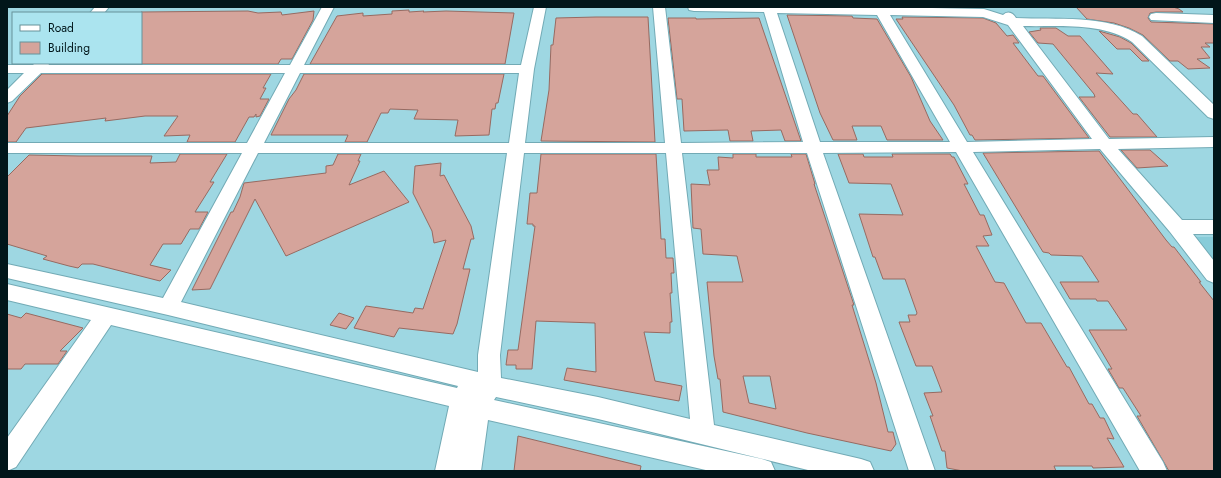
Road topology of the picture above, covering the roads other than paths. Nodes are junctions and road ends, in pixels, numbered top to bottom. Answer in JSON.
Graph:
{"nodes":[{"id":1,"x":328,"y":7,"type":"edge"},
{"id":2,"x":540,"y":7,"type":"edge"},
{"id":3,"x":659,"y":7,"type":"edge"},
{"id":4,"x":694,"y":7,"type":"edge"},
{"id":5,"x":1001,"y":7,"type":"edge"},
{"id":6,"x":769,"y":8,"type":"junction"},
{"id":7,"x":881,"y":11,"type":"junction"},
{"id":8,"x":1156,"y":17,"type":"dead end"},
{"id":9,"x":1214,"y":19,"type":"edge"},
{"id":10,"x":1013,"y":22,"type":"junction"},
{"id":11,"x":40,"y":66,"type":"edge"},
{"id":12,"x":7,"y":69,"type":"edge"},
{"id":13,"x":295,"y":69,"type":"junction"},
{"id":14,"x":527,"y":69,"type":"junction"},
{"id":15,"x":7,"y":98,"type":"edge"},
{"id":16,"x":1214,"y":114,"type":"edge"},
{"id":17,"x":1214,"y":142,"type":"edge"},
{"id":18,"x":1106,"y":145,"type":"junction"},
{"id":19,"x":962,"y":146,"type":"junction"},
{"id":20,"x":813,"y":147,"type":"junction"},
{"id":21,"x":7,"y":148,"type":"edge"},
{"id":22,"x":253,"y":148,"type":"junction"},
{"id":23,"x":517,"y":148,"type":"junction"},
{"id":24,"x":674,"y":148,"type":"junction"},
{"id":25,"x":1177,"y":227,"type":"junction"},
{"id":26,"x":1214,"y":227,"type":"edge"},
{"id":27,"x":7,"y":271,"type":"edge"},
{"id":28,"x":1214,"y":275,"type":"edge"},
{"id":29,"x":7,"y":292,"type":"edge"},
{"id":30,"x":168,"y":307,"type":"junction"},
{"id":31,"x":104,"y":316,"type":"junction"},
{"id":32,"x":481,"y":383,"type":"junction"},
{"id":33,"x":470,"y":404,"type":"junction"},
{"id":34,"x":703,"y":433,"type":"junction"},
{"id":35,"x":7,"y":459,"type":"edge"},
{"id":36,"x":705,"y":464,"type":"edge"},
{"id":37,"x":448,"y":471,"type":"edge"},
{"id":38,"x":468,"y":471,"type":"edge"},
{"id":39,"x":762,"y":471,"type":"edge"},
{"id":40,"x":861,"y":471,"type":"edge"},
{"id":41,"x":922,"y":471,"type":"edge"},
{"id":42,"x":1154,"y":471,"type":"edge"}],
"edges":[{"from":1,"to":13,"type":"street"},
{"from":2,"to":14,"type":"street"},
{"from":3,"to":24,"type":"street"},
{"from":4,"to":6,"type":"street"},
{"from":5,"to":10,"type":"street"},
{"from":6,"to":7,"type":"street"},
{"from":6,"to":20,"type":"street"},
{"from":7,"to":10,"type":"street"},
{"from":7,"to":19,"type":"street"},
{"from":8,"to":9,"type":"street"},
{"from":10,"to":16,"type":"street"},
{"from":10,"to":18,"type":"street"},
{"from":11,"to":12,"type":"street"},
{"from":11,"to":13,"type":"street"},
{"from":11,"to":15,"type":"street"},
{"from":13,"to":14,"type":"street"},
{"from":13,"to":22,"type":"street"},
{"from":14,"to":23,"type":"street"},
{"from":17,"to":18,"type":"street"},
{"from":18,"to":19,"type":"street"},
{"from":18,"to":25,"type":"street"},
{"from":19,"to":20,"type":"street"},
{"from":19,"to":42,"type":"street"},
{"from":20,"to":24,"type":"street"},
{"from":20,"to":41,"type":"street"},
{"from":21,"to":22,"type":"street"},
{"from":22,"to":23,"type":"street"},
{"from":22,"to":30,"type":"street"},
{"from":23,"to":24,"type":"street"},
{"from":23,"to":32,"type":"street"},
{"from":24,"to":34,"type":"street"},
{"from":25,"to":26,"type":"street"},
{"from":25,"to":28,"type":"street"},
{"from":27,"to":30,"type":"street"},
{"from":29,"to":31,"type":"street"},
{"from":30,"to":32,"type":"street"},
{"from":31,"to":33,"type":"street"},
{"from":31,"to":35,"type":"street"},
{"from":32,"to":33,"type":"street"},
{"from":32,"to":34,"type":"street"},
{"from":33,"to":36,"type":"street"},
{"from":33,"to":37,"type":"street"},
{"from":33,"to":38,"type":"street"},
{"from":34,"to":40,"type":"street"},
{"from":36,"to":39,"type":"street"}]}
